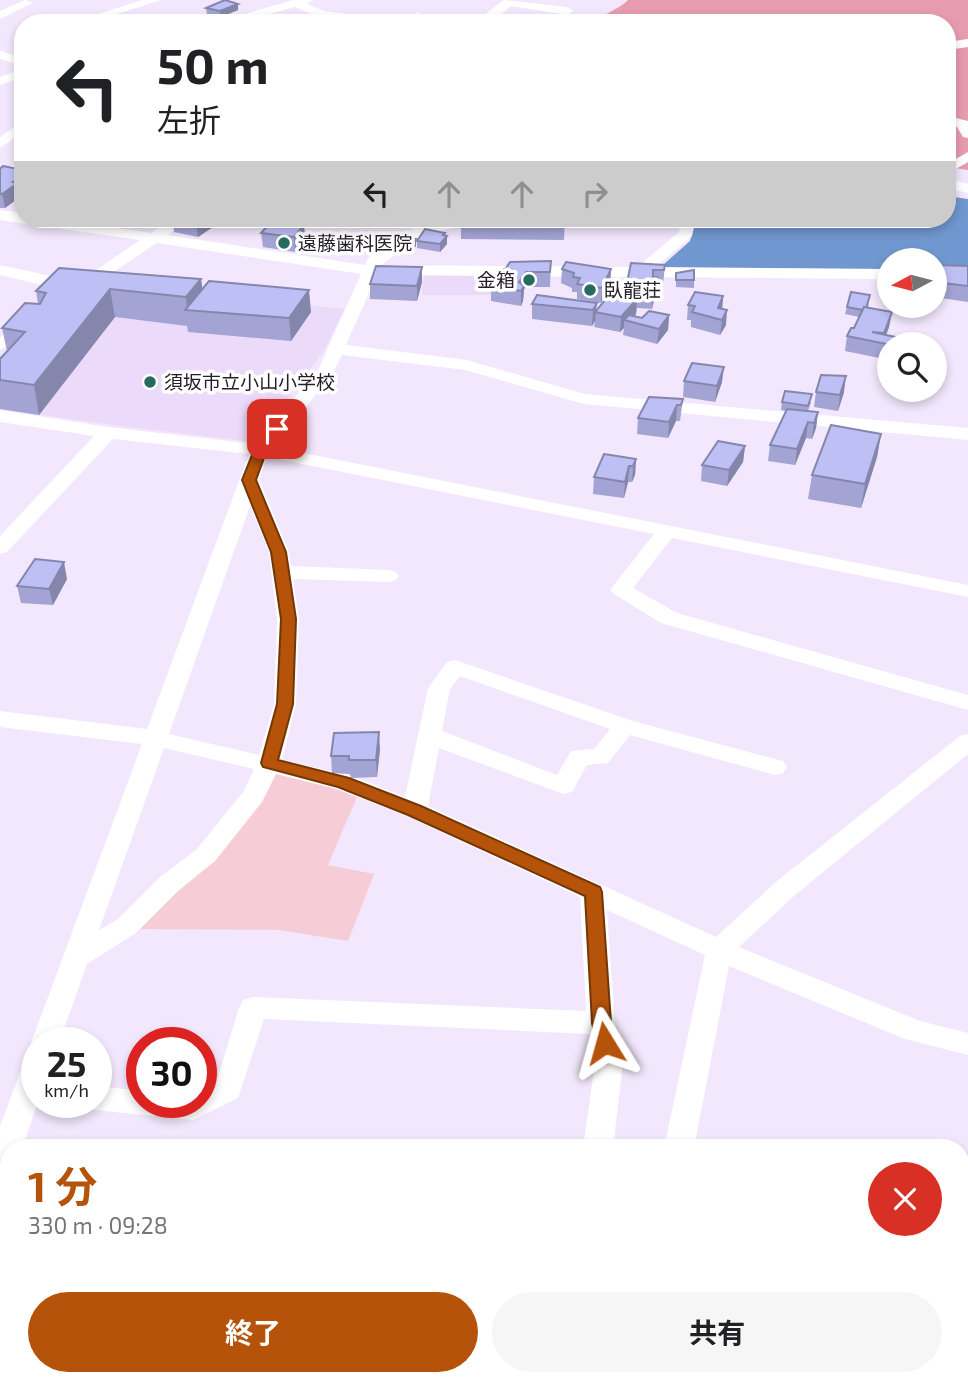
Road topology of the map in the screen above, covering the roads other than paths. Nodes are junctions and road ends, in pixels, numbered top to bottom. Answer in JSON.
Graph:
{"nodes":[{"id":1,"x":155,"y":0,"type":"edge"},
{"id":2,"x":579,"y":0,"type":"edge"},
{"id":3,"x":301,"y":2,"type":"edge"},
{"id":4,"x":27,"y":3,"type":"dead end"},
{"id":5,"x":567,"y":11,"type":"junction"},
{"id":6,"x":102,"y":14,"type":"edge"},
{"id":7,"x":255,"y":14,"type":"edge"},
{"id":8,"x":320,"y":14,"type":"edge"},
{"id":9,"x":493,"y":14,"type":"edge"},
{"id":10,"x":564,"y":14,"type":"edge"},
{"id":11,"x":0,"y":15,"type":"edge"},
{"id":12,"x":956,"y":122,"type":"edge"},
{"id":13,"x":14,"y":132,"type":"edge"},
{"id":14,"x":968,"y":134,"type":"edge"},
{"id":15,"x":0,"y":144,"type":"edge"},
{"id":16,"x":92,"y":228,"type":"edge"},
{"id":17,"x":167,"y":228,"type":"edge"},
{"id":18,"x":425,"y":228,"type":"edge"},
{"id":19,"x":687,"y":228,"type":"edge"},
{"id":20,"x":153,"y":237,"type":"junction"},
{"id":21,"x":0,"y":270,"type":"edge"},
{"id":22,"x":369,"y":271,"type":"junction"},
{"id":23,"x":641,"y":272,"type":"junction"},
{"id":24,"x":877,"y":274,"type":"edge"},
{"id":25,"x":82,"y":288,"type":"junction"},
{"id":26,"x":61,"y":302,"type":"edge"},
{"id":27,"x":41,"y":316,"type":"edge"},
{"id":28,"x":0,"y":345,"type":"edge"},
{"id":29,"x":338,"y":349,"type":"junction"},
{"id":30,"x":0,"y":416,"type":"edge"},
{"id":31,"x":108,"y":433,"type":"junction"},
{"id":32,"x":968,"y":434,"type":"edge"},
{"id":33,"x":260,"y":450,"type":"junction"},
{"id":34,"x":249,"y":480,"type":"junction"},
{"id":35,"x":667,"y":531,"type":"junction"},
{"id":36,"x":0,"y":548,"type":"edge"},
{"id":37,"x":281,"y":572,"type":"junction"},
{"id":38,"x":389,"y":576,"type":"dead end"},
{"id":39,"x":968,"y":591,"type":"edge"},
{"id":40,"x":968,"y":703,"type":"edge"},
{"id":41,"x":0,"y":719,"type":"edge"},
{"id":42,"x":625,"y":726,"type":"junction"},
{"id":43,"x":429,"y":735,"type":"junction"},
{"id":44,"x":154,"y":738,"type":"junction"},
{"id":45,"x":968,"y":742,"type":"edge"},
{"id":46,"x":269,"y":763,"type":"junction"},
{"id":47,"x":775,"y":767,"type":"dead end"},
{"id":48,"x":415,"y":810,"type":"junction"},
{"id":49,"x":593,"y":892,"type":"junction"},
{"id":50,"x":719,"y":950,"type":"junction"},
{"id":51,"x":75,"y":958,"type":"junction"},
{"id":52,"x":601,"y":1023,"type":"junction"},
{"id":53,"x":51,"y":1027,"type":"edge"},
{"id":54,"x":968,"y":1044,"type":"edge"},
{"id":55,"x":112,"y":1100,"type":"edge"},
{"id":56,"x":21,"y":1113,"type":"edge"},
{"id":57,"x":11,"y":1139,"type":"edge"},
{"id":58,"x":599,"y":1139,"type":"edge"},
{"id":59,"x":681,"y":1139,"type":"edge"}],
"edges":[{"from":1,"to":6,"type":"street"},
{"from":2,"to":5,"type":"street"},
{"from":3,"to":7,"type":"street"},
{"from":3,"to":8,"type":"street"},
{"from":4,"to":11,"type":"street"},
{"from":5,"to":9,"type":"street"},
{"from":5,"to":10,"type":"street"},
{"from":12,"to":14,"type":"street"},
{"from":13,"to":15,"type":"street"},
{"from":16,"to":20,"type":"street"},
{"from":17,"to":20,"type":"street"},
{"from":18,"to":22,"type":"street"},
{"from":19,"to":23,"type":"street"},
{"from":20,"to":22,"type":"street"},
{"from":20,"to":25,"type":"street"},
{"from":21,"to":25,"type":"street"},
{"from":22,"to":23,"type":"street"},
{"from":22,"to":29,"type":"street"},
{"from":23,"to":24,"type":"street"},
{"from":25,"to":26,"type":"street"},
{"from":27,"to":28,"type":"street"},
{"from":29,"to":32,"type":"street"},
{"from":29,"to":33,"type":"street"},
{"from":30,"to":31,"type":"street"},
{"from":31,"to":33,"type":"street"},
{"from":31,"to":36,"type":"street"},
{"from":33,"to":34,"type":"street"},
{"from":33,"to":35,"type":"street"},
{"from":34,"to":37,"type":"street"},
{"from":34,"to":44,"type":"street"},
{"from":35,"to":39,"type":"street"},
{"from":35,"to":40,"type":"street"},
{"from":37,"to":38,"type":"street"},
{"from":37,"to":46,"type":"street"},
{"from":41,"to":44,"type":"street"},
{"from":42,"to":43,"type":"street"},
{"from":42,"to":43,"type":"street"},
{"from":42,"to":47,"type":"street"},
{"from":43,"to":48,"type":"street"},
{"from":44,"to":46,"type":"street"},
{"from":44,"to":51,"type":"street"},
{"from":45,"to":50,"type":"street"},
{"from":46,"to":48,"type":"street"},
{"from":46,"to":51,"type":"street"},
{"from":48,"to":49,"type":"street"},
{"from":49,"to":50,"type":"street"},
{"from":49,"to":52,"type":"street"},
{"from":50,"to":54,"type":"street"},
{"from":50,"to":59,"type":"street"},
{"from":51,"to":53,"type":"street"},
{"from":52,"to":55,"type":"street"},
{"from":52,"to":58,"type":"street"},
{"from":56,"to":57,"type":"street"}]}
